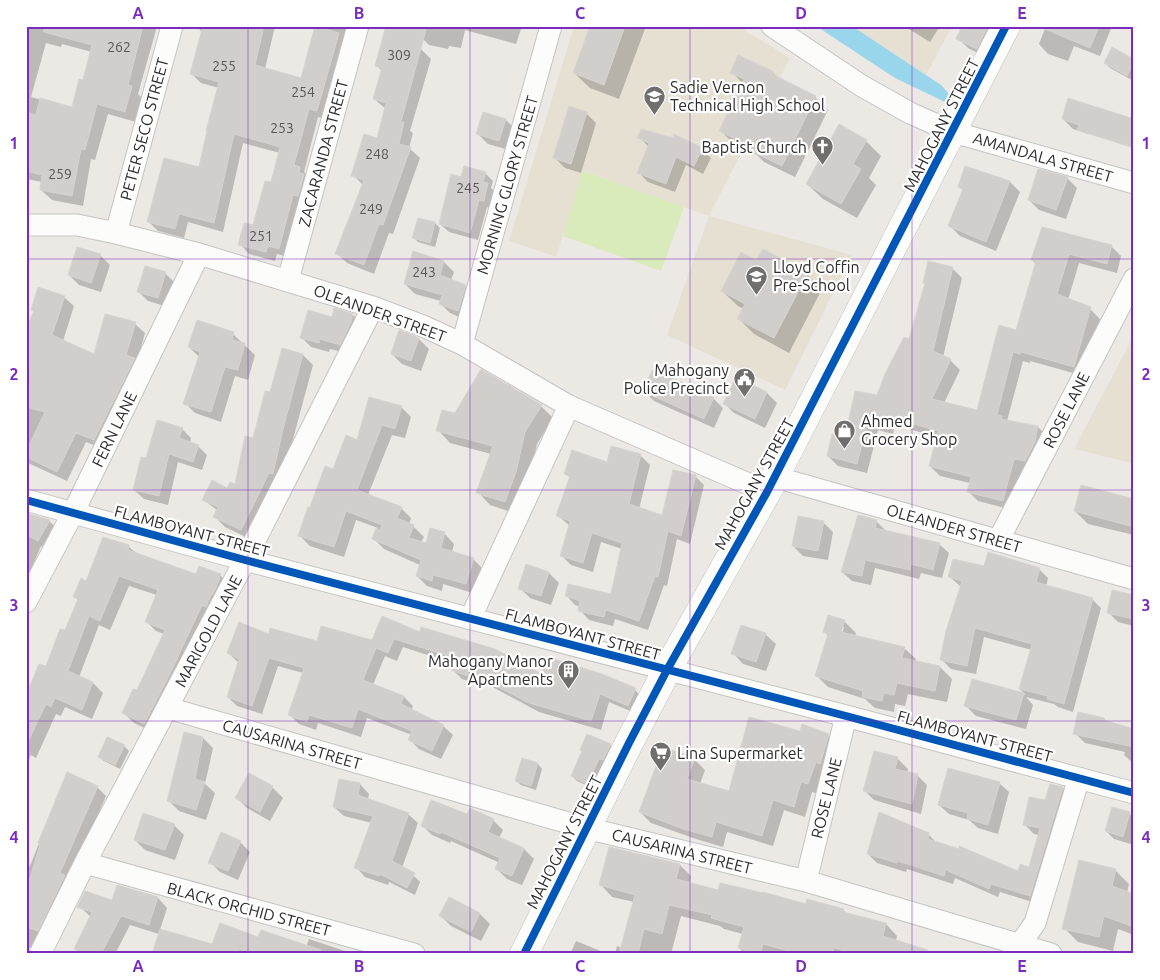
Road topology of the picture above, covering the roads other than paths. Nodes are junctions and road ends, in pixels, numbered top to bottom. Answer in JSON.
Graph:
{"nodes":[{"id":1,"x":172,"y":26,"type":"edge"},
{"id":2,"x":358,"y":26,"type":"edge"},
{"id":3,"x":551,"y":26,"type":"edge"},
{"id":4,"x":772,"y":26,"type":"edge"},
{"id":5,"x":1006,"y":26,"type":"edge"},
{"id":6,"x":953,"y":132,"type":"junction"},
{"id":7,"x":1134,"y":183,"type":"edge"},
{"id":8,"x":29,"y":230,"type":"edge"},
{"id":9,"x":116,"y":233,"type":"junction"},
{"id":10,"x":199,"y":254,"type":"junction"},
{"id":11,"x":1134,"y":279,"type":"edge"},
{"id":12,"x":288,"y":280,"type":"junction"},
{"id":13,"x":373,"y":307,"type":"junction"},
{"id":14,"x":462,"y":344,"type":"junction"},
{"id":15,"x":569,"y":406,"type":"junction"},
{"id":16,"x":771,"y":484,"type":"junction"},
{"id":17,"x":26,"y":500,"type":"edge"},
{"id":18,"x":73,"y":512,"type":"junction"},
{"id":19,"x":998,"y":541,"type":"junction"},
{"id":20,"x":246,"y":560,"type":"junction"},
{"id":21,"x":1134,"y":579,"type":"edge"},
{"id":22,"x":26,"y":602,"type":"edge"},
{"id":23,"x":470,"y":619,"type":"junction"},
{"id":24,"x":667,"y":670,"type":"junction"},
{"id":25,"x":168,"y":708,"type":"junction"},
{"id":26,"x":846,"y":716,"type":"junction"},
{"id":27,"x":1080,"y":778,"type":"junction"},
{"id":28,"x":1134,"y":793,"type":"edge"},
{"id":29,"x":586,"y":828,"type":"junction"},
{"id":30,"x":85,"y":863,"type":"junction"},
{"id":31,"x":806,"y":881,"type":"junction"},
{"id":32,"x":1016,"y":949,"type":"edge"},
{"id":33,"x":40,"y":954,"type":"edge"},
{"id":34,"x":414,"y":954,"type":"edge"},
{"id":35,"x":524,"y":954,"type":"edge"},
{"id":36,"x":1051,"y":954,"type":"edge"}],
"edges":[{"from":1,"to":9,"type":"street","name":"PETER SECO STREET"},
{"from":2,"to":12,"type":"street","name":"ZACARANDA STREET"},
{"from":3,"to":14,"type":"street","name":"MORNING GLORY STREET"},
{"from":4,"to":6,"type":"street","name":"AMANDALA STREET"},
{"from":5,"to":6,"type":"street","name":"MAHOGANY STREET"},
{"from":6,"to":7,"type":"street","name":"AMANDALA STREET"},
{"from":6,"to":16,"type":"street","name":"MAHOGANY STREET"},
{"from":8,"to":9,"type":"street","name":"OLEANDER STREET"},
{"from":9,"to":10,"type":"street","name":"OLEANDER STREET"},
{"from":10,"to":12,"type":"street","name":"OLEANDER STREET"},
{"from":10,"to":18,"type":"street","name":"FERN LANE"},
{"from":11,"to":19,"type":"street","name":"ROSE LANE"},
{"from":12,"to":13,"type":"street","name":"OLEANDER STREET"},
{"from":13,"to":14,"type":"street","name":"OLEANDER STREET"},
{"from":13,"to":20,"type":"street","name":"MARIGOLD LANE"},
{"from":14,"to":15,"type":"street","name":"OLEANDER STREET"},
{"from":15,"to":16,"type":"street","name":"OLEANDER STREET"},
{"from":15,"to":23,"type":"street"},
{"from":16,"to":19,"type":"street","name":"OLEANDER STREET"},
{"from":16,"to":24,"type":"street","name":"MAHOGANY STREET"},
{"from":17,"to":18,"type":"street","name":"FLAMBOYANT STREET"},
{"from":18,"to":20,"type":"street","name":"FLAMBOYANT STREET"},
{"from":18,"to":22,"type":"street","name":"FERN LANE"},
{"from":19,"to":21,"type":"street","name":"OLEANDER STREET"},
{"from":20,"to":23,"type":"street","name":"FLAMBOYANT STREET"},
{"from":20,"to":25,"type":"street","name":"MARIGOLD LANE"},
{"from":23,"to":24,"type":"street","name":"FLAMBOYANT STREET"},
{"from":24,"to":26,"type":"street","name":"FLAMBOYANT STREET"},
{"from":24,"to":29,"type":"street","name":"MAHOGANY STREET"},
{"from":25,"to":29,"type":"street","name":"CAUSARINA STREET"},
{"from":25,"to":30,"type":"street","name":"MARIGOLD LANE"},
{"from":26,"to":27,"type":"street","name":"FLAMBOYANT STREET"},
{"from":26,"to":31,"type":"street","name":"ROSE LANE"},
{"from":27,"to":28,"type":"street","name":"FLAMBOYANT STREET"},
{"from":27,"to":32,"type":"street"},
{"from":29,"to":31,"type":"street","name":"CAUSARINA STREET"},
{"from":29,"to":35,"type":"street","name":"MAHOGANY STREET"},
{"from":30,"to":33,"type":"street","name":"MARIGOLD LANE"},
{"from":30,"to":34,"type":"street","name":"BLACK ORCHID STREET"},
{"from":31,"to":32,"type":"street","name":"CAUSARINA STREET"},
{"from":32,"to":36,"type":"street","name":"CAUSARINA STREET"}]}
